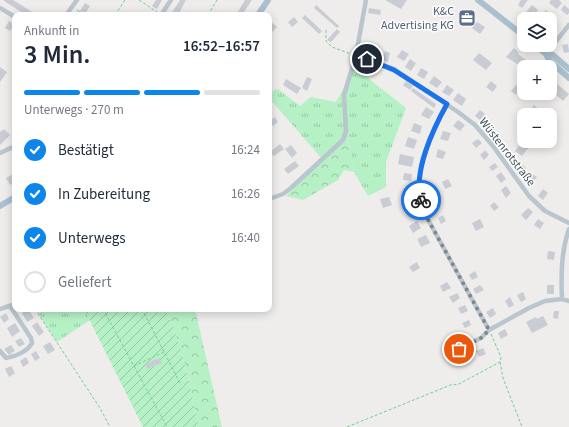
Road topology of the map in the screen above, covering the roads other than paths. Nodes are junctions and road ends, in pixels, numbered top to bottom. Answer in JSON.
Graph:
{"nodes":[{"id":1,"x":77,"y":0,"type":"edge"},
{"id":2,"x":171,"y":0,"type":"edge"},
{"id":3,"x":268,"y":0,"type":"edge"},
{"id":4,"x":366,"y":0,"type":"edge"},
{"id":5,"x":478,"y":0,"type":"edge"},
{"id":6,"x":0,"y":8,"type":"edge"},
{"id":7,"x":68,"y":12,"type":"edge"},
{"id":8,"x":163,"y":12,"type":"edge"},
{"id":9,"x":260,"y":12,"type":"edge"},
{"id":10,"x":12,"y":16,"type":"edge"},
{"id":11,"x":569,"y":25,"type":"edge"},
{"id":12,"x":517,"y":31,"type":"edge"},
{"id":13,"x":569,"y":32,"type":"edge"},
{"id":14,"x":562,"y":34,"type":"junction"},
{"id":15,"x":544,"y":52,"type":"edge"},
{"id":16,"x":546,"y":54,"type":"junction"},
{"id":17,"x":367,"y":59,"type":"dead end"},
{"id":18,"x":569,"y":69,"type":"edge"},
{"id":19,"x":569,"y":78,"type":"edge"},
{"id":20,"x":447,"y":104,"type":"junction"},
{"id":21,"x":12,"y":147,"type":"edge"},
{"id":22,"x":0,"y":153,"type":"edge"},
{"id":23,"x":272,"y":198,"type":"edge"},
{"id":24,"x":12,"y":199,"type":"edge"},
{"id":25,"x":0,"y":206,"type":"edge"},
{"id":26,"x":569,"y":223,"type":"edge"},
{"id":27,"x":569,"y":230,"type":"edge"},
{"id":28,"x":562,"y":299,"type":"junction"},
{"id":29,"x":569,"y":302,"type":"edge"},
{"id":30,"x":12,"y":305,"type":"edge"},
{"id":31,"x":0,"y":309,"type":"edge"},
{"id":32,"x":17,"y":312,"type":"edge"},
{"id":33,"x":489,"y":330,"type":"junction"},
{"id":34,"x":0,"y":351,"type":"edge"},
{"id":35,"x":447,"y":354,"type":"dead end"}],
"edges":[{"from":1,"to":7,"type":"street"},
{"from":2,"to":8,"type":"street"},
{"from":3,"to":9,"type":"main road"},
{"from":4,"to":23,"type":"street"},
{"from":5,"to":12,"type":"main road"},
{"from":6,"to":10,"type":"street"},
{"from":11,"to":14,"type":"street"},
{"from":13,"to":14,"type":"street"},
{"from":14,"to":16,"type":"street"},
{"from":15,"to":16,"type":"main road"},
{"from":16,"to":18,"type":"main road"},
{"from":16,"to":19,"type":"main road"},
{"from":17,"to":20,"type":"street","name":"Wüstenrotstraße"},
{"from":20,"to":26,"type":"street","name":"Wüstenrotstraße"},
{"from":20,"to":33,"type":"street"},
{"from":21,"to":22,"type":"street"},
{"from":24,"to":25,"type":"main road"},
{"from":27,"to":28,"type":"street"},
{"from":28,"to":29,"type":"street"},
{"from":28,"to":33,"type":"street"},
{"from":30,"to":31,"type":"street"},
{"from":32,"to":34,"type":"street"},
{"from":33,"to":35,"type":"street"}]}
